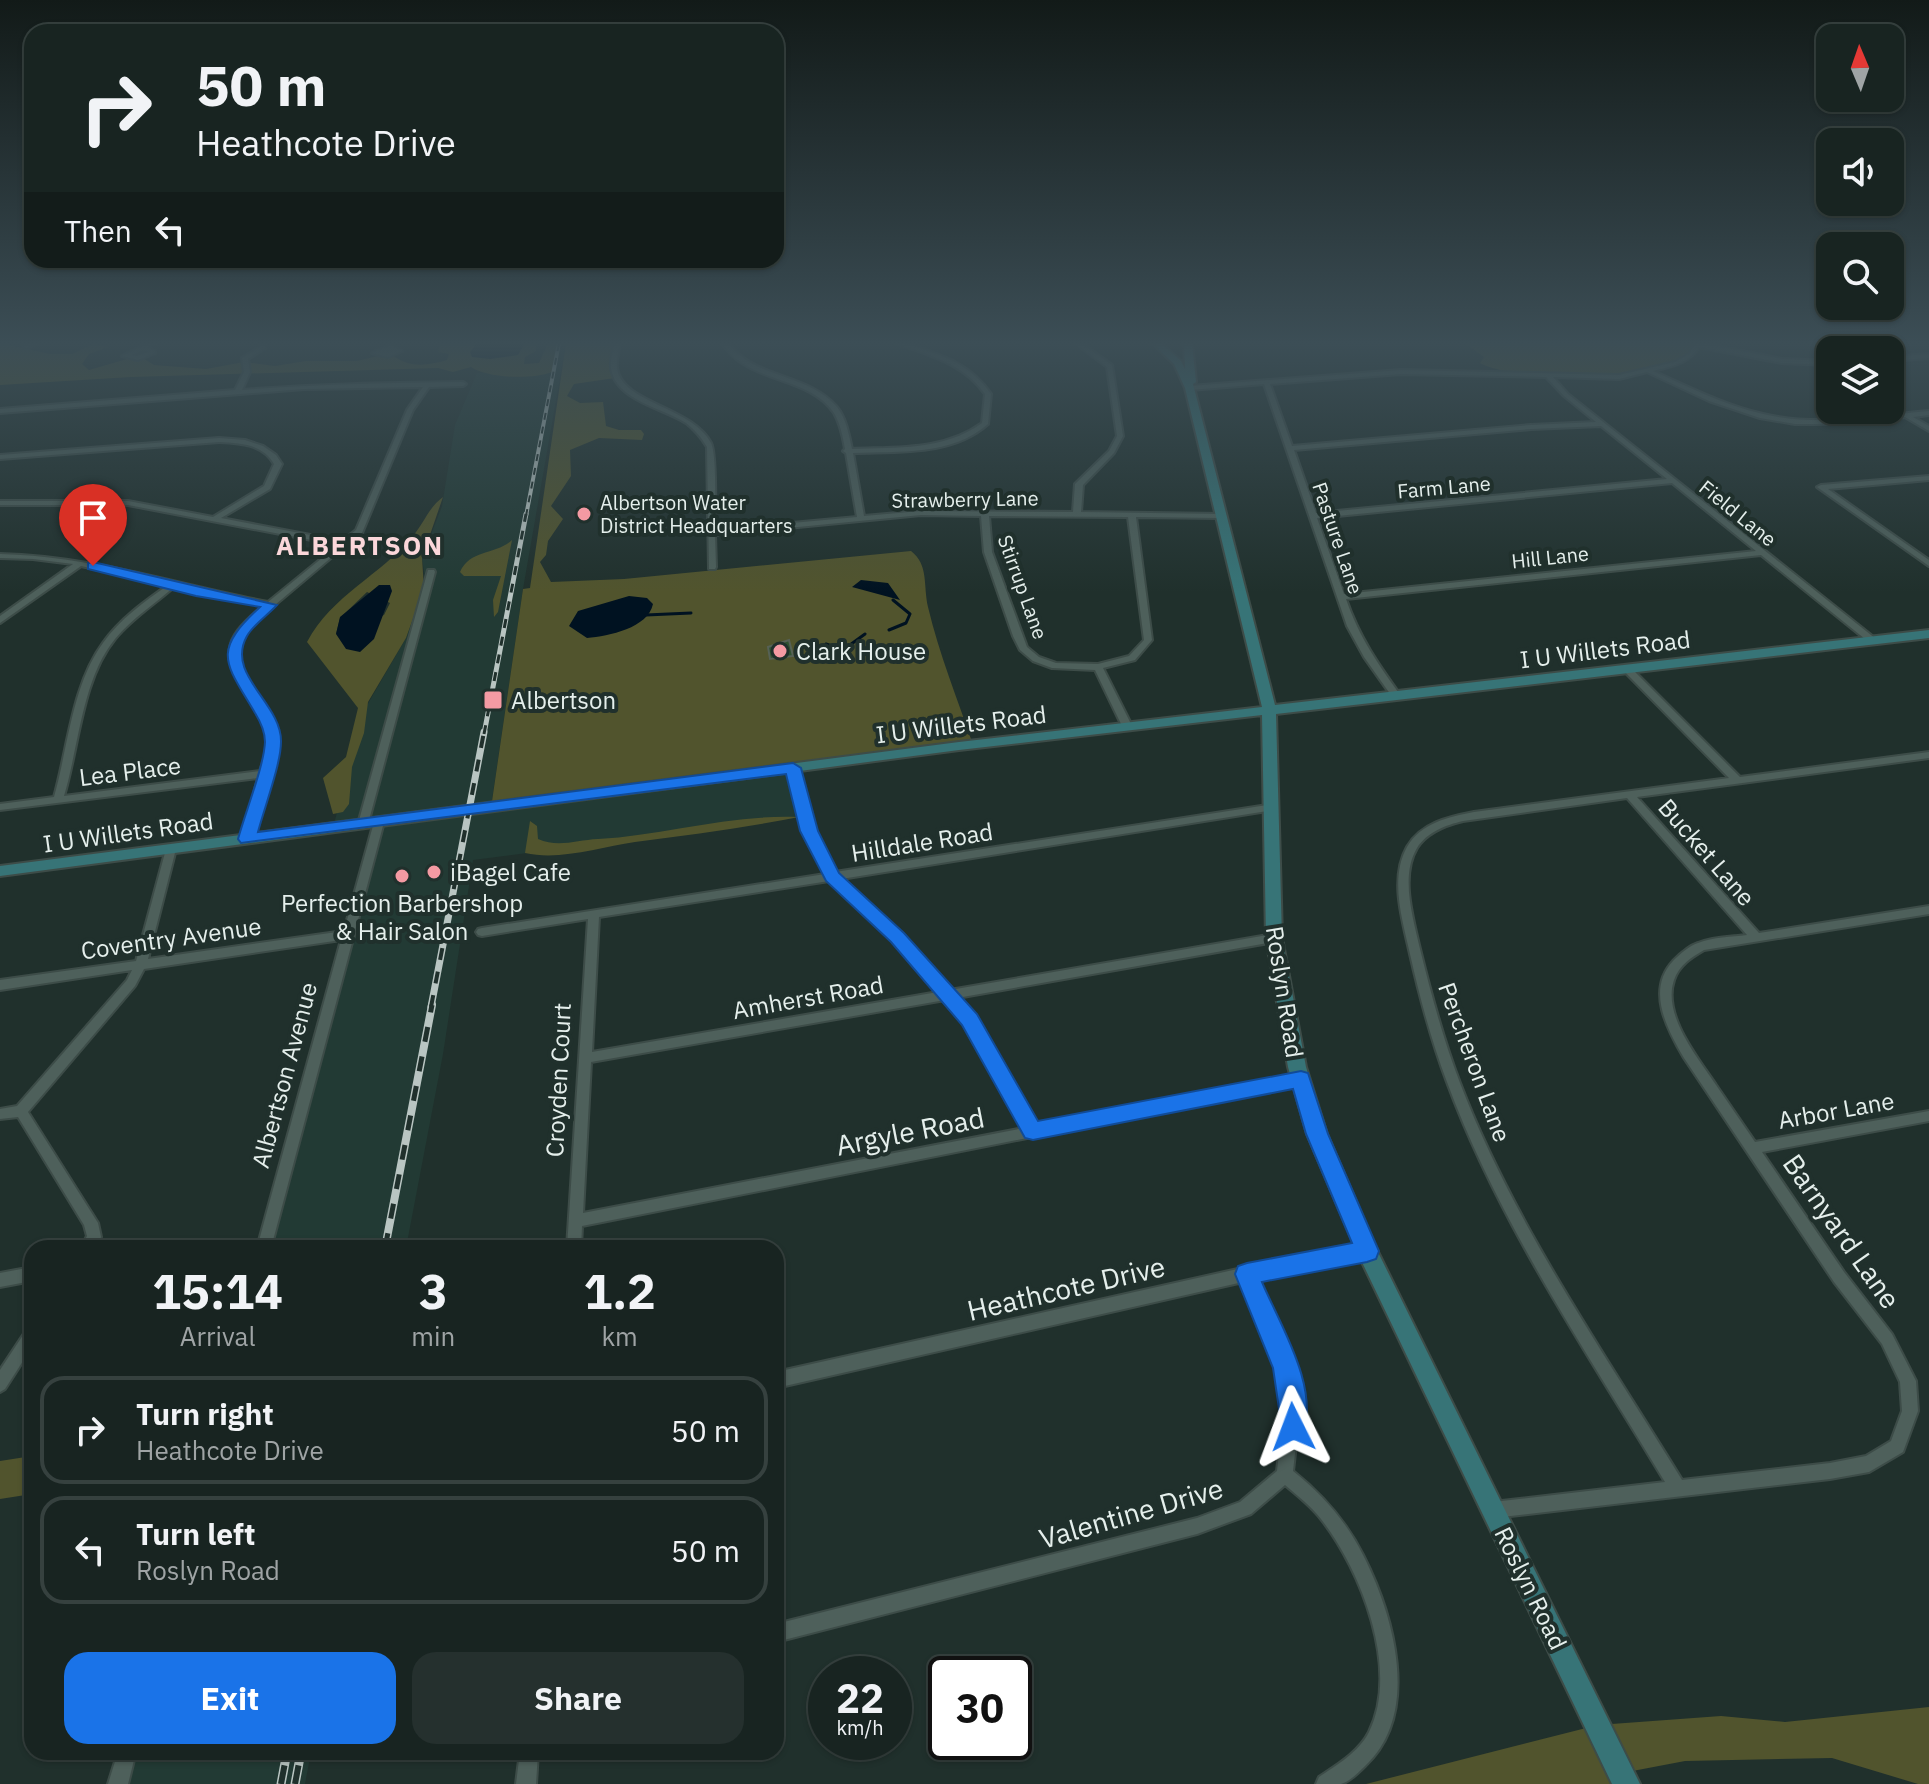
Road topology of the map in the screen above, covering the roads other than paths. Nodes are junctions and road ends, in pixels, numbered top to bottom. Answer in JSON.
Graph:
{"nodes":[{"id":1,"x":403,"y":426,"type":"edge"},
{"id":2,"x":696,"y":426,"type":"edge"},
{"id":3,"x":842,"y":426,"type":"edge"},
{"id":4,"x":983,"y":426,"type":"edge"},
{"id":5,"x":1119,"y":426,"type":"edge"},
{"id":6,"x":1199,"y":426,"type":"edge"},
{"id":7,"x":1282,"y":426,"type":"edge"},
{"id":8,"x":1549,"y":426,"type":"edge"},
{"id":9,"x":1605,"y":426,"type":"edge"},
{"id":10,"x":1289,"y":448,"type":"junction"},
{"id":11,"x":847,"y":451,"type":"junction"},
{"id":12,"x":0,"y":457,"type":"edge"},
{"id":13,"x":1929,"y":478,"type":"edge"},
{"id":14,"x":1673,"y":481,"type":"junction"},
{"id":15,"x":0,"y":503,"type":"edge"},
{"id":16,"x":985,"y":513,"type":"junction"},
{"id":17,"x":1077,"y":514,"type":"junction"},
{"id":18,"x":1132,"y":515,"type":"junction"},
{"id":19,"x":1221,"y":516,"type":"junction"},
{"id":20,"x":1313,"y":516,"type":"junction"},
{"id":21,"x":861,"y":518,"type":"junction"},
{"id":22,"x":215,"y":519,"type":"junction"},
{"id":23,"x":711,"y":533,"type":"junction"},
{"id":24,"x":346,"y":544,"type":"junction"},
{"id":25,"x":1762,"y":553,"type":"junction"},
{"id":26,"x":0,"y":556,"type":"edge"},
{"id":27,"x":80,"y":563,"type":"junction"},
{"id":28,"x":1929,"y":564,"type":"edge"},
{"id":29,"x":712,"y":567,"type":"dead end"},
{"id":30,"x":431,"y":572,"type":"dead end"},
{"id":31,"x":171,"y":586,"type":"junction"},
{"id":32,"x":1341,"y":597,"type":"junction"},
{"id":33,"x":270,"y":605,"type":"junction"},
{"id":34,"x":0,"y":619,"type":"edge"},
{"id":35,"x":1929,"y":634,"type":"edge"},
{"id":36,"x":1873,"y":641,"type":"junction"},
{"id":37,"x":1098,"y":667,"type":"junction"},
{"id":38,"x":1627,"y":669,"type":"junction"},
{"id":39,"x":1396,"y":696,"type":"junction"},
{"id":40,"x":1269,"y":709,"type":"junction"},
{"id":41,"x":1127,"y":726,"type":"junction"},
{"id":42,"x":1929,"y":755,"type":"edge"},
{"id":43,"x":793,"y":768,"type":"junction"},
{"id":44,"x":265,"y":774,"type":"junction"},
{"id":45,"x":1737,"y":780,"type":"junction"},
{"id":46,"x":1630,"y":795,"type":"junction"},
{"id":47,"x":58,"y":800,"type":"junction"},
{"id":48,"x":0,"y":807,"type":"edge"},
{"id":49,"x":1273,"y":807,"type":"junction"},
{"id":50,"x":379,"y":822,"type":"junction"},
{"id":51,"x":363,"y":824,"type":"junction"},
{"id":52,"x":247,"y":839,"type":"junction"},
{"id":53,"x":171,"y":849,"type":"junction"},
{"id":54,"x":0,"y":871,"type":"edge"},
{"id":55,"x":832,"y":877,"type":"junction"},
{"id":56,"x":1929,"y":910,"type":"edge"},
{"id":57,"x":594,"y":914,"type":"junction"},
{"id":58,"x":482,"y":932,"type":"dead end"},
{"id":59,"x":348,"y":935,"type":"junction"},
{"id":60,"x":1755,"y":936,"type":"junction"},
{"id":61,"x":1274,"y":938,"type":"junction"},
{"id":62,"x":141,"y":964,"type":"junction"},
{"id":63,"x":0,"y":985,"type":"edge"},
{"id":64,"x":948,"y":995,"type":"junction"},
{"id":65,"x":586,"y":1058,"type":"junction"},
{"id":66,"x":1301,"y":1079,"type":"junction"},
{"id":67,"x":21,"y":1111,"type":"junction"},
{"id":68,"x":0,"y":1114,"type":"edge"},
{"id":69,"x":1929,"y":1116,"type":"edge"},
{"id":70,"x":1033,"y":1131,"type":"junction"},
{"id":71,"x":1751,"y":1148,"type":"junction"},
{"id":72,"x":576,"y":1221,"type":"junction"},
{"id":73,"x":92,"y":1240,"type":"edge"},
{"id":74,"x":266,"y":1240,"type":"edge"},
{"id":75,"x":575,"y":1240,"type":"edge"},
{"id":76,"x":1367,"y":1251,"type":"junction"},
{"id":77,"x":1247,"y":1274,"type":"junction"},
{"id":78,"x":24,"y":1276,"type":"edge"},
{"id":79,"x":0,"y":1280,"type":"edge"},
{"id":80,"x":24,"y":1346,"type":"edge"},
{"id":81,"x":784,"y":1378,"type":"edge"},
{"id":82,"x":0,"y":1384,"type":"edge"},
{"id":83,"x":1285,"y":1475,"type":"junction"},
{"id":84,"x":1677,"y":1487,"type":"junction"},
{"id":85,"x":1493,"y":1510,"type":"junction"},
{"id":86,"x":784,"y":1631,"type":"edge"},
{"id":87,"x":125,"y":1760,"type":"edge"},
{"id":88,"x":528,"y":1760,"type":"edge"},
{"id":89,"x":118,"y":1784,"type":"edge"},
{"id":90,"x":526,"y":1784,"type":"edge"},
{"id":91,"x":1326,"y":1784,"type":"edge"},
{"id":92,"x":1626,"y":1784,"type":"edge"}],
"edges":[{"from":1,"to":24,"type":"street"},
{"from":2,"to":23,"type":"street"},
{"from":3,"to":11,"type":"street"},
{"from":4,"to":11,"type":"street"},
{"from":5,"to":17,"type":"street"},
{"from":6,"to":19,"type":"main road","name":"Roslyn Road"},
{"from":7,"to":10,"type":"street","name":"Pasture Lane"},
{"from":8,"to":10,"type":"street"},
{"from":9,"to":14,"type":"street","name":"Field Lane"},
{"from":10,"to":20,"type":"street","name":"Pasture Lane"},
{"from":11,"to":21,"type":"street"},
{"from":12,"to":22,"type":"street"},
{"from":13,"to":28,"type":"street"},
{"from":14,"to":20,"type":"street","name":"Farm Lane"},
{"from":14,"to":25,"type":"street","name":"Field Lane"},
{"from":15,"to":22,"type":"street"},
{"from":16,"to":17,"type":"street","name":"Strawberry Lane"},
{"from":16,"to":21,"type":"street","name":"Strawberry Lane"},
{"from":16,"to":37,"type":"street","name":"Stirrup Lane"},
{"from":17,"to":18,"type":"street","name":"Strawberry Lane"},
{"from":18,"to":19,"type":"street","name":"Strawberry Lane"},
{"from":18,"to":37,"type":"street","name":"Stirrup Lane"},
{"from":19,"to":40,"type":"main road","name":"Roslyn Road"},
{"from":20,"to":32,"type":"street","name":"Pasture Lane"},
{"from":21,"to":23,"type":"street","name":"Strawberry Lane"},
{"from":22,"to":24,"type":"street"},
{"from":23,"to":29,"type":"street"},
{"from":24,"to":33,"type":"street"},
{"from":25,"to":32,"type":"street","name":"Hill Lane"},
{"from":25,"to":36,"type":"street","name":"Field Lane"},
{"from":26,"to":27,"type":"street"},
{"from":27,"to":31,"type":"street"},
{"from":27,"to":34,"type":"street"},
{"from":30,"to":51,"type":"street"},
{"from":31,"to":33,"type":"street"},
{"from":31,"to":47,"type":"street"},
{"from":32,"to":39,"type":"street","name":"Pasture Lane"},
{"from":33,"to":44,"type":"street"},
{"from":35,"to":36,"type":"main road","name":"I U Willets Road"},
{"from":36,"to":38,"type":"main road","name":"I U Willets Road"},
{"from":37,"to":41,"type":"street"},
{"from":38,"to":39,"type":"main road","name":"I U Willets Road"},
{"from":38,"to":45,"type":"street"},
{"from":39,"to":40,"type":"main road","name":"I U Willets Road"},
{"from":40,"to":41,"type":"main road","name":"I U Willets Road"},
{"from":40,"to":49,"type":"main road","name":"Roslyn Road"},
{"from":41,"to":43,"type":"main road","name":"I U Willets Road"},
{"from":42,"to":45,"type":"street","name":"Percheron Lane"},
{"from":43,"to":50,"type":"main road","name":"I U Willets Road"},
{"from":43,"to":55,"type":"street"},
{"from":44,"to":47,"type":"street","name":"Lea Place"},
{"from":44,"to":52,"type":"street"},
{"from":45,"to":46,"type":"street","name":"Percheron Lane"},
{"from":46,"to":60,"type":"street","name":"Bucket Lane"},
{"from":46,"to":84,"type":"street","name":"Percheron Lane"},
{"from":47,"to":48,"type":"street","name":"Lea Place"},
{"from":49,"to":55,"type":"street","name":"Hilldale Road"},
{"from":49,"to":61,"type":"main road","name":"Roslyn Road"},
{"from":50,"to":51,"type":"main road","name":"I U Willets Road"},
{"from":50,"to":59,"type":"street","name":"Albertson Avenue"},
{"from":51,"to":52,"type":"main road","name":"I U Willets Road"},
{"from":52,"to":53,"type":"main road","name":"I U Willets Road"},
{"from":53,"to":54,"type":"main road","name":"I U Willets Road"},
{"from":53,"to":62,"type":"street"},
{"from":55,"to":57,"type":"street","name":"Hilldale Road"},
{"from":55,"to":64,"type":"street"},
{"from":56,"to":60,"type":"street","name":"Barnyard Lane"},
{"from":57,"to":58,"type":"street","name":"Hilldale Road"},
{"from":57,"to":65,"type":"street","name":"Croyden Court"},
{"from":59,"to":62,"type":"street","name":"Coventry Avenue"},
{"from":59,"to":74,"type":"street","name":"Albertson Avenue"},
{"from":60,"to":71,"type":"street","name":"Barnyard Lane"},
{"from":61,"to":64,"type":"street","name":"Amherst Road"},
{"from":61,"to":66,"type":"main road","name":"Roslyn Road"},
{"from":62,"to":63,"type":"street","name":"Coventry Avenue"},
{"from":62,"to":67,"type":"street"},
{"from":64,"to":65,"type":"street","name":"Amherst Road"},
{"from":64,"to":70,"type":"street"},
{"from":65,"to":72,"type":"street","name":"Croyden Court"},
{"from":66,"to":70,"type":"street","name":"Argyle Road"},
{"from":66,"to":76,"type":"main road","name":"Roslyn Road"},
{"from":67,"to":68,"type":"street"},
{"from":67,"to":73,"type":"street"},
{"from":69,"to":71,"type":"street","name":"Arbor Lane"},
{"from":70,"to":72,"type":"street","name":"Argyle Road"},
{"from":71,"to":84,"type":"street","name":"Barnyard Lane"},
{"from":72,"to":75,"type":"street","name":"Croyden Court"},
{"from":76,"to":77,"type":"street","name":"Heathcote Drive"},
{"from":76,"to":85,"type":"main road","name":"Roslyn Road"},
{"from":77,"to":81,"type":"street","name":"Heathcote Drive"},
{"from":77,"to":83,"type":"street"},
{"from":78,"to":79,"type":"street"},
{"from":80,"to":82,"type":"street"},
{"from":83,"to":86,"type":"street","name":"Valentine Drive"},
{"from":83,"to":91,"type":"street"},
{"from":84,"to":85,"type":"street","name":"Barnyard Lane"},
{"from":85,"to":92,"type":"main road","name":"Roslyn Road"},
{"from":87,"to":89,"type":"street"},
{"from":88,"to":90,"type":"street"}]}
